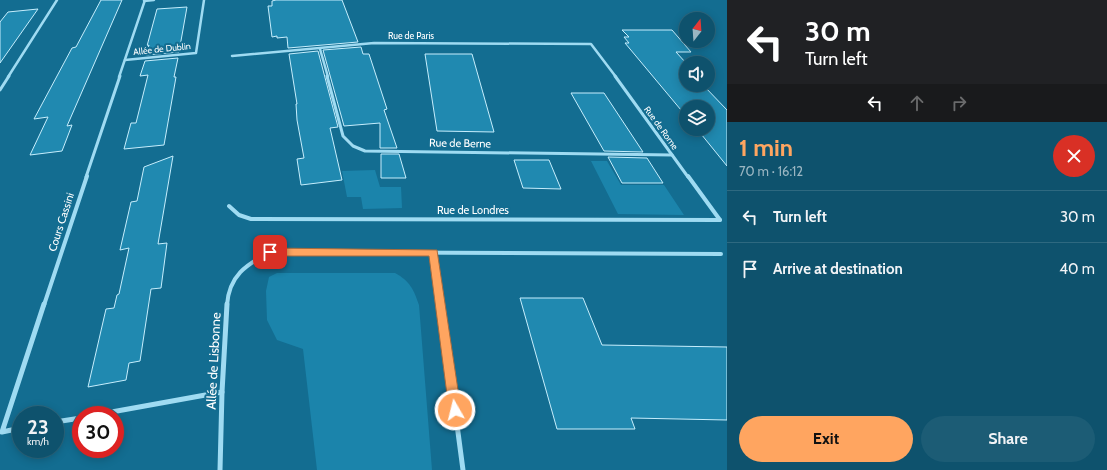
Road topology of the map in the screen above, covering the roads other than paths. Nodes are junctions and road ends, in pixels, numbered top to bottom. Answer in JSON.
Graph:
{"nodes":[{"id":1,"x":57,"y":0,"type":"edge"},
{"id":2,"x":145,"y":0,"type":"edge"},
{"id":3,"x":154,"y":0,"type":"edge"},
{"id":4,"x":204,"y":0,"type":"edge"},
{"id":5,"x":591,"y":44,"type":"joint"},
{"id":6,"x":320,"y":49,"type":"junction"},
{"id":7,"x":232,"y":56,"type":"dead end"},
{"id":8,"x":125,"y":60,"type":"junction"},
{"id":9,"x":0,"y":90,"type":"edge"},
{"id":10,"x":672,"y":155,"type":"junction"},
{"id":11,"x":229,"y":206,"type":"dead end"},
{"id":12,"x":720,"y":220,"type":"joint"},
{"id":13,"x":434,"y":252,"type":"junction"},
{"id":14,"x":721,"y":254,"type":"dead end"},
{"id":15,"x":222,"y":392,"type":"junction"},
{"id":16,"x":124,"y":410,"type":"edge"},
{"id":17,"x":12,"y":430,"type":"edge"},
{"id":18,"x":220,"y":470,"type":"edge"},
{"id":19,"x":463,"y":470,"type":"edge"}],
"edges":[{"from":1,"to":9,"type":"street"},
{"from":2,"to":3,"type":"street"},
{"from":2,"to":8,"type":"street","name":"Cours Cassini"},
{"from":4,"to":8,"type":"street","name":"Allée de Dublin"},
{"from":5,"to":6,"type":"street","name":"Rue de Paris"},
{"from":5,"to":10,"type":"street","name":"Rue de Rome"},
{"from":6,"to":7,"type":"street","name":"Rue de Paris"},
{"from":6,"to":10,"type":"street","name":"Rue de Berne"},
{"from":8,"to":17,"type":"street","name":"Cours Cassini"},
{"from":10,"to":12,"type":"street","name":"Rue de Rome"},
{"from":11,"to":12,"type":"street","name":"Rue de Londres"},
{"from":13,"to":14,"type":"street","name":"Allée de Lisbonne"},
{"from":13,"to":15,"type":"street","name":"Allée de Lisbonne"},
{"from":13,"to":19,"type":"street"},
{"from":15,"to":16,"type":"street"},
{"from":15,"to":18,"type":"street","name":"Allée de Lisbonne"}]}
